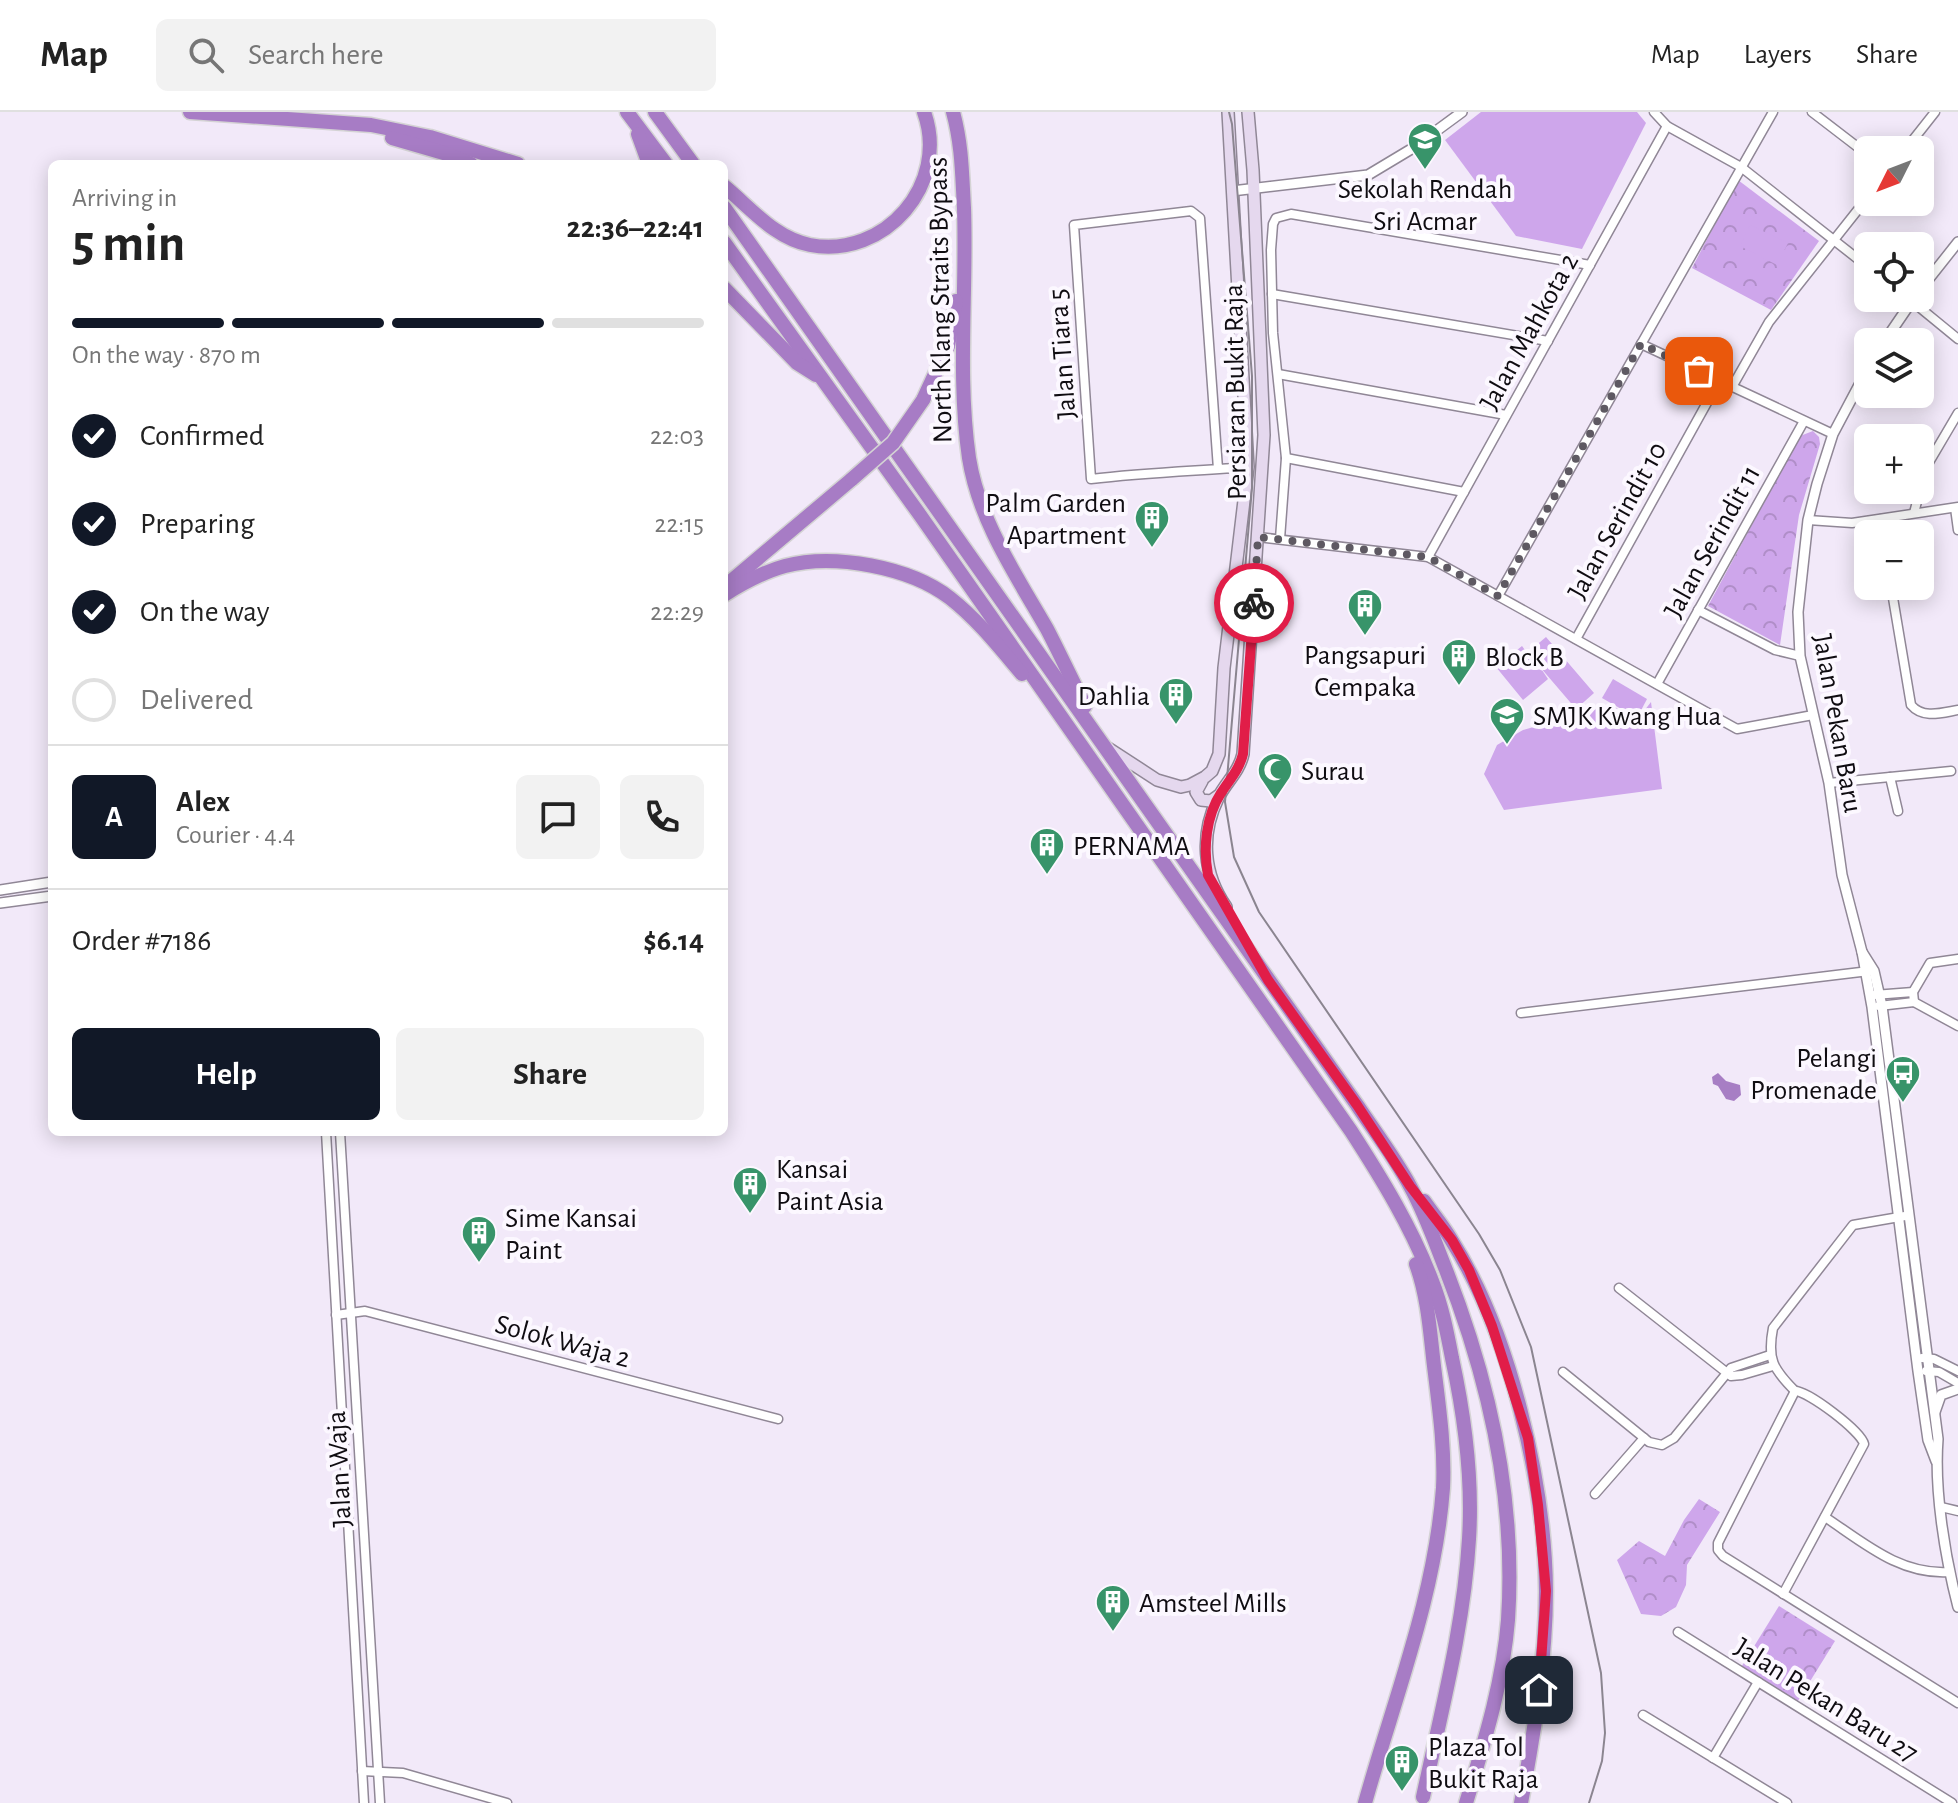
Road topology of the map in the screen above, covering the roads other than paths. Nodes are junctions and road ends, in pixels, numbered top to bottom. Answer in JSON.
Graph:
{"nodes":[{"id":1,"x":190,"y":112,"type":"edge"},
{"id":2,"x":655,"y":112,"type":"edge"},
{"id":3,"x":924,"y":112,"type":"edge"},
{"id":4,"x":953,"y":112,"type":"edge"},
{"id":5,"x":1228,"y":112,"type":"edge"},
{"id":6,"x":1248,"y":112,"type":"edge"},
{"id":7,"x":1462,"y":112,"type":"edge"},
{"id":8,"x":1654,"y":112,"type":"edge"},
{"id":9,"x":1773,"y":112,"type":"edge"},
{"id":10,"x":1812,"y":112,"type":"edge"},
{"id":11,"x":1935,"y":112,"type":"edge"},
{"id":12,"x":628,"y":114,"type":"edge"},
{"id":13,"x":253,"y":116,"type":"junction"},
{"id":14,"x":1667,"y":126,"type":"junction"},
{"id":15,"x":1916,"y":136,"type":"edge"},
{"id":16,"x":1854,"y":144,"type":"edge"},
{"id":17,"x":459,"y":160,"type":"edge"},
{"id":18,"x":505,"y":160,"type":"edge"},
{"id":19,"x":647,"y":160,"type":"edge"},
{"id":20,"x":663,"y":160,"type":"edge"},
{"id":21,"x":691,"y":160,"type":"edge"},
{"id":22,"x":1741,"y":167,"type":"junction"},
{"id":23,"x":1254,"y":189,"type":"junction"},
{"id":24,"x":728,"y":190,"type":"edge"},
{"id":25,"x":1232,"y":191,"type":"junction"},
{"id":26,"x":728,"y":213,"type":"edge"},
{"id":27,"x":1854,"y":215,"type":"edge"},
{"id":28,"x":1834,"y":240,"type":"junction"},
{"id":29,"x":1958,"y":242,"type":"edge"},
{"id":30,"x":728,"y":248,"type":"edge"},
{"id":31,"x":965,"y":253,"type":"junction"},
{"id":32,"x":1854,"y":256,"type":"edge"},
{"id":33,"x":1590,"y":265,"type":"junction"},
{"id":34,"x":1934,"y":272,"type":"edge"},
{"id":35,"x":728,"y":292,"type":"edge"},
{"id":36,"x":1272,"y":294,"type":"junction"},
{"id":37,"x":1926,"y":312,"type":"edge"},
{"id":38,"x":1958,"y":339,"type":"edge"},
{"id":39,"x":1548,"y":341,"type":"junction"},
{"id":40,"x":1641,"y":344,"type":"junction"},
{"id":41,"x":1278,"y":374,"type":"junction"},
{"id":42,"x":823,"y":379,"type":"junction"},
{"id":43,"x":1719,"y":381,"type":"junction"},
{"id":44,"x":1732,"y":387,"type":"junction"},
{"id":45,"x":1854,"y":394,"type":"edge"},
{"id":46,"x":1958,"y":413,"type":"edge"},
{"id":47,"x":1506,"y":415,"type":"junction"},
{"id":48,"x":1804,"y":421,"type":"junction"},
{"id":49,"x":1833,"y":434,"type":"junction"},
{"id":50,"x":1934,"y":454,"type":"edge"},
{"id":51,"x":1286,"y":458,"type":"junction"},
{"id":52,"x":1248,"y":467,"type":"junction"},
{"id":53,"x":1218,"y":469,"type":"junction"},
{"id":54,"x":1464,"y":492,"type":"junction"},
{"id":55,"x":1916,"y":504,"type":"edge"},
{"id":56,"x":1956,"y":508,"type":"edge"},
{"id":57,"x":1914,"y":513,"type":"junction"},
{"id":58,"x":1881,"y":519,"type":"joint"},
{"id":59,"x":1808,"y":520,"type":"junction"},
{"id":60,"x":1958,"y":530,"type":"edge"},
{"id":61,"x":1258,"y":537,"type":"junction"},
{"id":62,"x":1280,"y":539,"type":"junction"},
{"id":63,"x":1428,"y":557,"type":"junction"},
{"id":64,"x":728,"y":584,"type":"edge"},
{"id":65,"x":728,"y":593,"type":"edge"},
{"id":66,"x":1498,"y":596,"type":"junction"},
{"id":67,"x":1893,"y":600,"type":"edge"},
{"id":68,"x":1698,"y":610,"type":"junction"},
{"id":69,"x":1576,"y":639,"type":"junction"},
{"id":70,"x":1800,"y":656,"type":"junction"},
{"id":71,"x":1657,"y":684,"type":"junction"},
{"id":72,"x":1958,"y":710,"type":"edge"},
{"id":73,"x":1060,"y":715,"type":"junction"},
{"id":74,"x":1813,"y":715,"type":"junction"},
{"id":75,"x":1104,"y":745,"type":"junction"},
{"id":76,"x":1951,"y":771,"type":"dead end"},
{"id":77,"x":1205,"y":777,"type":"junction"},
{"id":78,"x":1890,"y":777,"type":"junction"},
{"id":79,"x":1829,"y":783,"type":"junction"},
{"id":80,"x":1219,"y":795,"type":"junction"},
{"id":81,"x":1898,"y":811,"type":"dead end"},
{"id":82,"x":48,"y":883,"type":"edge"},
{"id":83,"x":0,"y":890,"type":"edge"},
{"id":84,"x":48,"y":897,"type":"edge"},
{"id":85,"x":0,"y":903,"type":"edge"},
{"id":86,"x":1958,"y":959,"type":"edge"},
{"id":87,"x":1869,"y":972,"type":"junction"},
{"id":88,"x":1268,"y":980,"type":"junction"},
{"id":89,"x":1874,"y":995,"type":"junction"},
{"id":90,"x":1913,"y":997,"type":"junction"},
{"id":91,"x":1877,"y":1006,"type":"junction"},
{"id":92,"x":1521,"y":1013,"type":"dead end"},
{"id":93,"x":1958,"y":1026,"type":"edge"},
{"id":94,"x":326,"y":1136,"type":"edge"},
{"id":95,"x":340,"y":1136,"type":"edge"},
{"id":96,"x":1381,"y":1177,"type":"junction"},
{"id":97,"x":1410,"y":1186,"type":"junction"},
{"id":98,"x":1910,"y":1215,"type":"junction"},
{"id":99,"x":1898,"y":1217,"type":"junction"},
{"id":100,"x":1619,"y":1288,"type":"dead end"},
{"id":101,"x":351,"y":1312,"type":"junction"},
{"id":102,"x":336,"y":1315,"type":"junction"},
{"id":103,"x":1770,"y":1355,"type":"junction"},
{"id":104,"x":1922,"y":1358,"type":"junction"},
{"id":105,"x":1773,"y":1366,"type":"junction"},
{"id":106,"x":1923,"y":1371,"type":"junction"},
{"id":107,"x":1958,"y":1371,"type":"edge"},
{"id":108,"x":1563,"y":1372,"type":"dead end"},
{"id":109,"x":1727,"y":1373,"type":"junction"},
{"id":110,"x":1958,"y":1386,"type":"edge"},
{"id":111,"x":1795,"y":1391,"type":"junction"},
{"id":112,"x":1935,"y":1415,"type":"junction"},
{"id":113,"x":778,"y":1419,"type":"dead end"},
{"id":114,"x":1644,"y":1438,"type":"junction"},
{"id":115,"x":1936,"y":1461,"type":"junction"},
{"id":116,"x":1595,"y":1494,"type":"dead end"},
{"id":117,"x":1941,"y":1507,"type":"junction"},
{"id":118,"x":1958,"y":1511,"type":"edge"},
{"id":119,"x":1825,"y":1517,"type":"junction"},
{"id":120,"x":1949,"y":1572,"type":"junction"},
{"id":121,"x":1783,"y":1594,"type":"junction"},
{"id":122,"x":1958,"y":1607,"type":"edge"},
{"id":123,"x":1678,"y":1632,"type":"dead end"},
{"id":124,"x":1758,"y":1682,"type":"junction"},
{"id":125,"x":1958,"y":1703,"type":"edge"},
{"id":126,"x":1643,"y":1715,"type":"dead end"},
{"id":127,"x":1713,"y":1758,"type":"junction"},
{"id":128,"x":362,"y":1771,"type":"junction"},
{"id":129,"x":378,"y":1771,"type":"junction"},
{"id":130,"x":1423,"y":1797,"type":"dead end"},
{"id":131,"x":364,"y":1803,"type":"edge"},
{"id":132,"x":380,"y":1803,"type":"edge"},
{"id":133,"x":507,"y":1803,"type":"edge"},
{"id":134,"x":1365,"y":1803,"type":"edge"},
{"id":135,"x":1466,"y":1803,"type":"edge"},
{"id":136,"x":1521,"y":1803,"type":"edge"},
{"id":137,"x":1787,"y":1803,"type":"edge"},
{"id":138,"x":1952,"y":1803,"type":"edge"}],
"edges":[{"from":1,"to":13,"type":"highway"},
{"from":2,"to":21,"type":"highway"},
{"from":3,"to":24,"type":"highway"},
{"from":4,"to":31,"type":"highway","name":"North Klang Straits Bypass"},
{"from":5,"to":25,"type":"main road","name":"Persiaran Bukit Raja"},
{"from":6,"to":23,"type":"main road","name":"Persiaran Bukit Raja"},
{"from":7,"to":23,"type":"street"},
{"from":8,"to":14,"type":"street"},
{"from":9,"to":22,"type":"street"},
{"from":10,"to":16,"type":"street"},
{"from":11,"to":15,"type":"street"},
{"from":12,"to":19,"type":"highway"},
{"from":12,"to":20,"type":"highway"},
{"from":13,"to":17,"type":"highway"},
{"from":13,"to":18,"type":"highway"},
{"from":14,"to":22,"type":"street"},
{"from":14,"to":33,"type":"street","name":"Jalan Mahkota 2"},
{"from":22,"to":28,"type":"street"},
{"from":22,"to":40,"type":"street"},
{"from":23,"to":25,"type":"street"},
{"from":23,"to":61,"type":"main road","name":"Persiaran Bukit Raja"},
{"from":25,"to":52,"type":"main road","name":"Persiaran Bukit Raja"},
{"from":26,"to":75,"type":"highway"},
{"from":27,"to":28,"type":"street"},
{"from":28,"to":32,"type":"street"},
{"from":28,"to":44,"type":"street"},
{"from":29,"to":34,"type":"street"},
{"from":30,"to":42,"type":"highway"},
{"from":31,"to":64,"type":"highway","bridge":true},
{"from":31,"to":75,"type":"highway","name":"North Klang Straits Bypass"},
{"from":33,"to":36,"type":"street"},
{"from":33,"to":39,"type":"street","name":"Jalan Mahkota 2"},
{"from":35,"to":42,"type":"highway"},
{"from":36,"to":39,"type":"street"},
{"from":36,"to":41,"type":"street"},
{"from":37,"to":38,"type":"street"},
{"from":39,"to":47,"type":"street","name":"Jalan Mahkota 2"},
{"from":40,"to":43,"type":"street"},
{"from":40,"to":66,"type":"street"},
{"from":41,"to":47,"type":"street"},
{"from":41,"to":51,"type":"street"},
{"from":42,"to":73,"type":"highway"},
{"from":43,"to":44,"type":"street"},
{"from":43,"to":69,"type":"street","name":"Jalan Serindit 10"},
{"from":44,"to":48,"type":"street"},
{"from":45,"to":49,"type":"street","name":"Jalan Pekan Baru"},
{"from":46,"to":50,"type":"street"},
{"from":47,"to":54,"type":"street","name":"Jalan Mahkota 2"},
{"from":48,"to":49,"type":"street"},
{"from":48,"to":68,"type":"street","name":"Jalan Serindit 11"},
{"from":49,"to":59,"type":"street","name":"Jalan Pekan Baru"},
{"from":51,"to":54,"type":"street"},
{"from":51,"to":62,"type":"street"},
{"from":52,"to":53,"type":"street"},
{"from":52,"to":77,"type":"main road","name":"Persiaran Bukit Raja"},
{"from":53,"to":53,"type":"street","name":"Jalan Tiara 5"},
{"from":54,"to":63,"type":"street","name":"Jalan Mahkota 2"},
{"from":55,"to":57,"type":"street"},
{"from":56,"to":57,"type":"street"},
{"from":56,"to":60,"type":"street"},
{"from":57,"to":58,"type":"street"},
{"from":58,"to":59,"type":"street"},
{"from":59,"to":70,"type":"street","name":"Jalan Pekan Baru"},
{"from":61,"to":62,"type":"street"},
{"from":61,"to":80,"type":"main road","name":"Persiaran Bukit Raja"},
{"from":62,"to":63,"type":"street"},
{"from":63,"to":66,"type":"street"},
{"from":65,"to":73,"type":"highway"},
{"from":66,"to":69,"type":"street"},
{"from":67,"to":72,"type":"street"},
{"from":68,"to":70,"type":"street"},
{"from":68,"to":71,"type":"street","name":"Jalan Serindit 11"},
{"from":69,"to":71,"type":"street"},
{"from":70,"to":74,"type":"street","name":"Jalan Pekan Baru"},
{"from":71,"to":74,"type":"street"},
{"from":73,"to":96,"type":"highway"},
{"from":74,"to":79,"type":"street","name":"Jalan Pekan Baru"},
{"from":75,"to":77,"type":"main road"},
{"from":75,"to":88,"type":"highway"},
{"from":76,"to":78,"type":"street"},
{"from":77,"to":80,"type":"main road"},
{"from":78,"to":79,"type":"street"},
{"from":78,"to":81,"type":"street"},
{"from":79,"to":87,"type":"street","name":"Jalan Pekan Baru"},
{"from":80,"to":88,"type":"main road","name":"Persiaran Bukit Raja"},
{"from":82,"to":83,"type":"street"},
{"from":84,"to":85,"type":"street"},
{"from":86,"to":90,"type":"street"},
{"from":87,"to":89,"type":"street","name":"Jalan Pekan Baru"},
{"from":87,"to":92,"type":"street"},
{"from":88,"to":97,"type":"highway"},
{"from":89,"to":90,"type":"street"},
{"from":89,"to":91,"type":"street","name":"Jalan Pekan Baru"},
{"from":90,"to":91,"type":"street"},
{"from":90,"to":93,"type":"street"},
{"from":91,"to":98,"type":"street","name":"Jalan Pekan Baru"},
{"from":91,"to":99,"type":"street","name":"Jalan Pekan Baru"},
{"from":94,"to":102,"type":"street","name":"Jalan Waja"},
{"from":95,"to":101,"type":"street","name":"Jalan Waja"},
{"from":96,"to":130,"type":"highway"},
{"from":96,"to":134,"type":"highway"},
{"from":97,"to":135,"type":"highway"},
{"from":97,"to":136,"type":"highway"},
{"from":98,"to":99,"type":"street"},
{"from":98,"to":104,"type":"street","name":"Jalan Pekan Baru"},
{"from":99,"to":103,"type":"street"},
{"from":99,"to":104,"type":"street","name":"Jalan Pekan Baru"},
{"from":100,"to":109,"type":"street"},
{"from":101,"to":102,"type":"street","name":"Solok Waja 2"},
{"from":101,"to":113,"type":"street","name":"Solok Waja 2"},
{"from":101,"to":129,"type":"street","name":"Jalan Waja"},
{"from":102,"to":128,"type":"street","name":"Jalan Waja"},
{"from":103,"to":105,"type":"street"},
{"from":103,"to":109,"type":"street"},
{"from":104,"to":106,"type":"street","name":"Jalan Pekan Baru"},
{"from":104,"to":107,"type":"street"},
{"from":105,"to":109,"type":"street"},
{"from":105,"to":111,"type":"street"},
{"from":106,"to":110,"type":"street"},
{"from":106,"to":112,"type":"street","name":"Jalan Pekan Baru"},
{"from":106,"to":115,"type":"street","name":"Jalan Pekan Baru"},
{"from":108,"to":114,"type":"street"},
{"from":109,"to":114,"type":"street"},
{"from":110,"to":112,"type":"street"},
{"from":111,"to":119,"type":"street"},
{"from":111,"to":121,"type":"street"},
{"from":112,"to":115,"type":"street","name":"Jalan Pekan Baru"},
{"from":114,"to":116,"type":"street"},
{"from":115,"to":117,"type":"street","name":"Jalan Pekan Baru"},
{"from":117,"to":118,"type":"street"},
{"from":117,"to":120,"type":"street","name":"Jalan Pekan Baru"},
{"from":119,"to":120,"type":"street"},
{"from":119,"to":121,"type":"street"},
{"from":120,"to":122,"type":"street","name":"Jalan Pekan Baru"},
{"from":121,"to":125,"type":"street"},
{"from":123,"to":124,"type":"street","name":"Jalan Pekan Baru 27"},
{"from":124,"to":127,"type":"street"},
{"from":124,"to":138,"type":"street","name":"Jalan Pekan Baru 27"},
{"from":126,"to":127,"type":"street"},
{"from":127,"to":137,"type":"street"},
{"from":128,"to":129,"type":"street"},
{"from":128,"to":131,"type":"street","name":"Jalan Waja"},
{"from":129,"to":132,"type":"street","name":"Jalan Waja"},
{"from":129,"to":133,"type":"street"}]}
